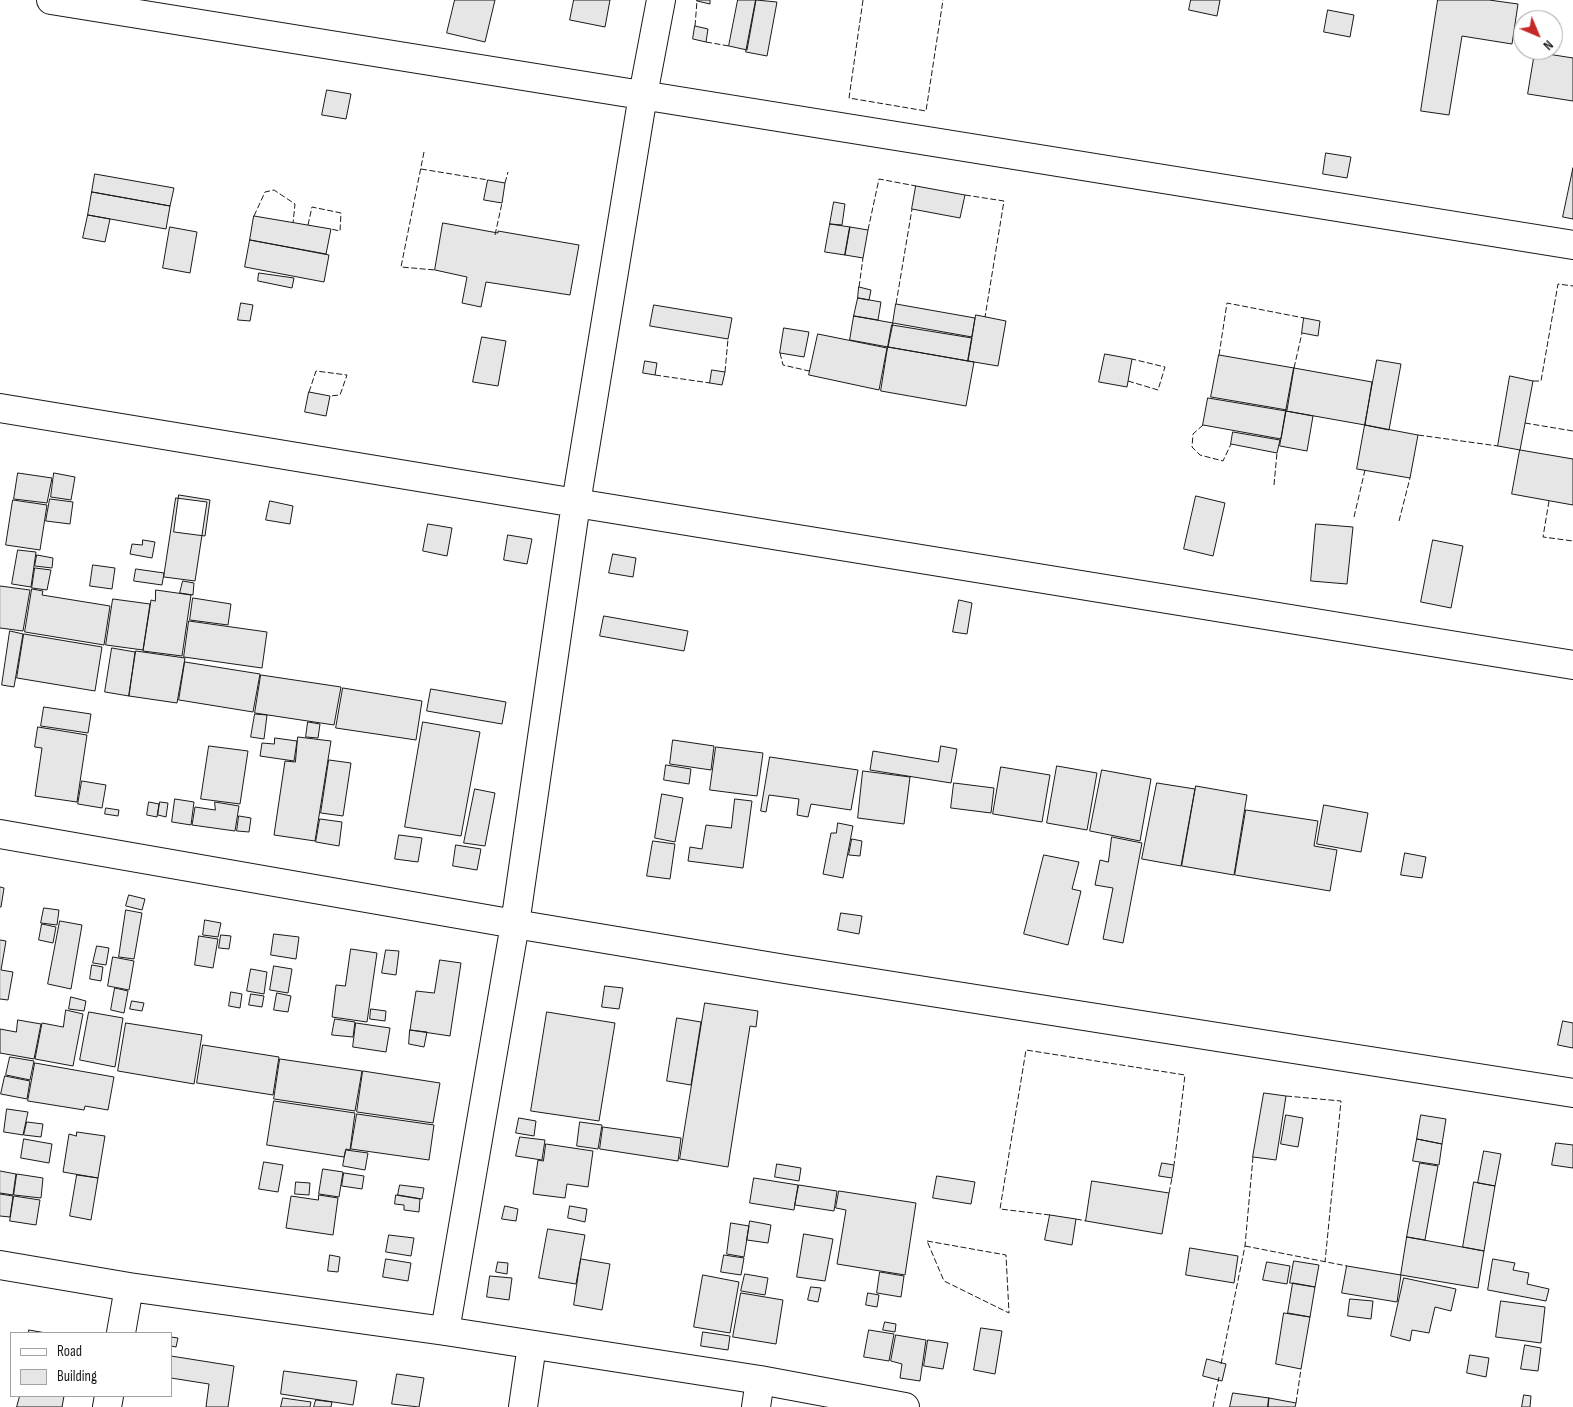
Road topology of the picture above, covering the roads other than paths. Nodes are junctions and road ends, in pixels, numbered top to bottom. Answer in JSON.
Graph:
{"nodes":[{"id":1,"x":51,"y":0,"type":"edge"},
{"id":2,"x":661,"y":0,"type":"edge"},
{"id":3,"x":643,"y":95,"type":"junction"},
{"id":4,"x":1573,"y":245,"type":"edge"},
{"id":5,"x":0,"y":408,"type":"edge"},
{"id":6,"x":576,"y":503,"type":"junction"},
{"id":7,"x":1573,"y":665,"type":"edge"},
{"id":8,"x":0,"y":834,"type":"edge"},
{"id":9,"x":515,"y":924,"type":"junction"},
{"id":10,"x":1573,"y":1093,"type":"edge"},
{"id":11,"x":0,"y":1265,"type":"edge"},
{"id":12,"x":129,"y":1287,"type":"junction"},
{"id":13,"x":445,"y":1331,"type":"junction"},
{"id":14,"x":121,"y":1332,"type":"edge"},
{"id":15,"x":532,"y":1345,"type":"junction"},
{"id":16,"x":760,"y":1380,"type":"junction"},
{"id":17,"x":523,"y":1407,"type":"edge"},
{"id":18,"x":756,"y":1407,"type":"edge"},
{"id":19,"x":905,"y":1407,"type":"edge"}],
"edges":[{"from":1,"to":3,"type":"street"},
{"from":2,"to":3,"type":"street"},
{"from":3,"to":4,"type":"street"},
{"from":3,"to":6,"type":"street"},
{"from":5,"to":6,"type":"street"},
{"from":6,"to":7,"type":"street"},
{"from":6,"to":9,"type":"street"},
{"from":8,"to":9,"type":"street"},
{"from":9,"to":10,"type":"street"},
{"from":9,"to":13,"type":"street"},
{"from":11,"to":12,"type":"street"},
{"from":12,"to":13,"type":"street"},
{"from":12,"to":14,"type":"street"},
{"from":13,"to":15,"type":"street"},
{"from":15,"to":16,"type":"street"},
{"from":15,"to":17,"type":"street"},
{"from":16,"to":18,"type":"street"},
{"from":16,"to":19,"type":"street"}]}
